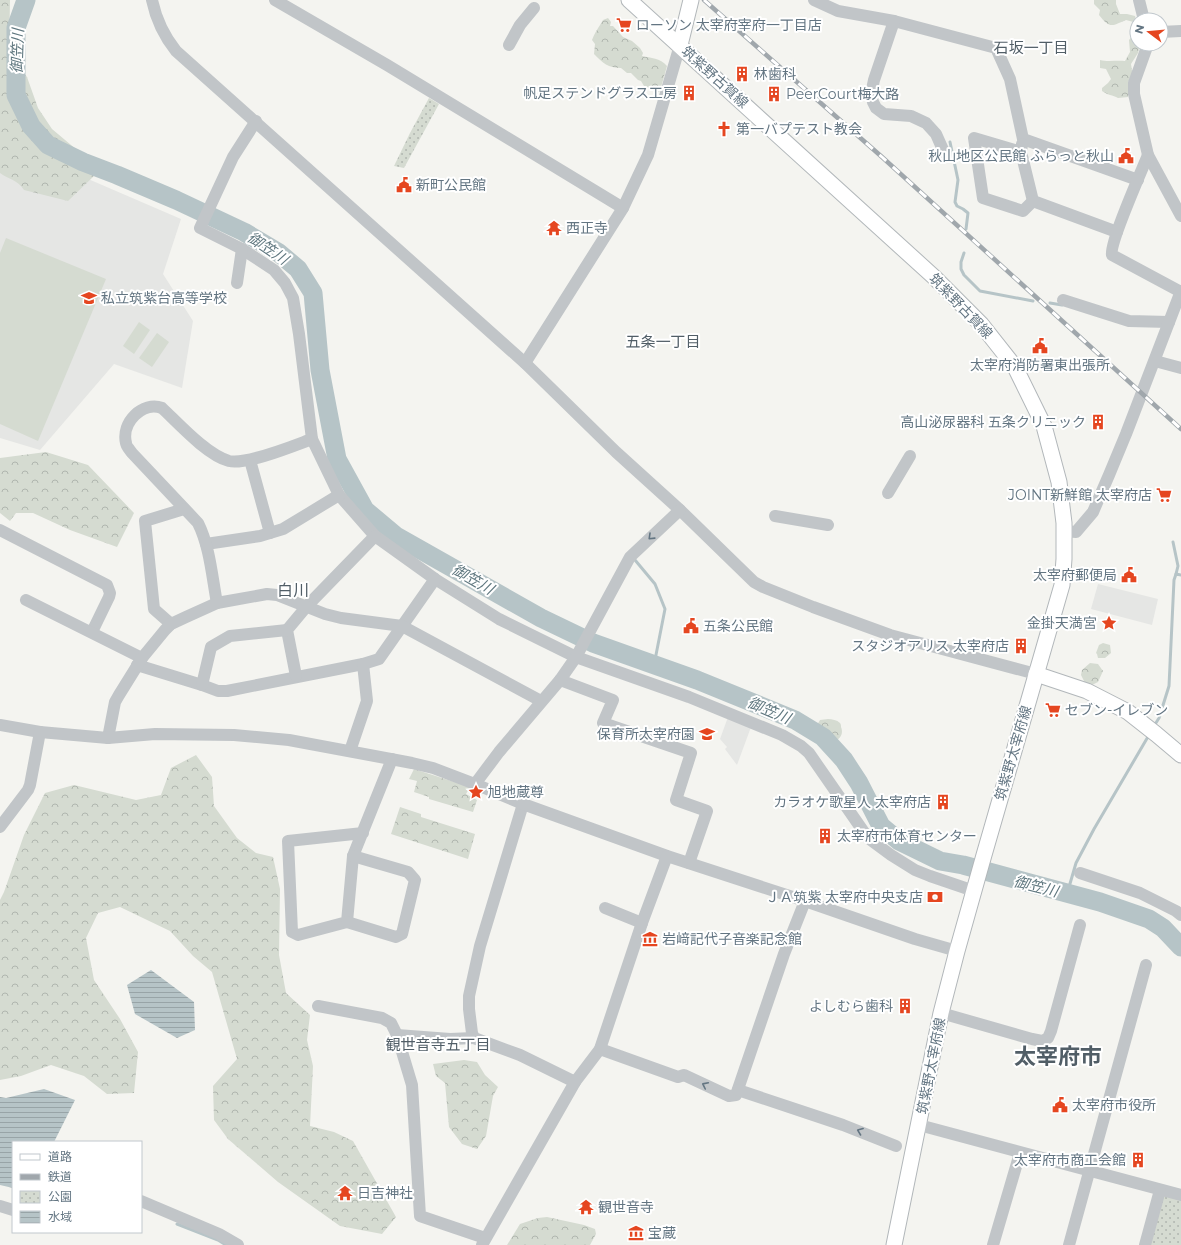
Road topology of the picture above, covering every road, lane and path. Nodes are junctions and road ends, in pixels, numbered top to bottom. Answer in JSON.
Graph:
{"nodes":[{"id":1,"x":152,"y":0,"type":"edge"},
{"id":2,"x":275,"y":0,"type":"edge"},
{"id":3,"x":629,"y":0,"type":"edge"},
{"id":4,"x":691,"y":0,"type":"edge"},
{"id":5,"x":814,"y":0,"type":"edge"},
{"id":6,"x":1139,"y":0,"type":"edge"},
{"id":7,"x":534,"y":8,"type":"dead end"},
{"id":8,"x":1142,"y":12,"type":"edge"},
{"id":9,"x":894,"y":21,"type":"junction"},
{"id":10,"x":1181,"y":31,"type":"edge"},
{"id":11,"x":1169,"y":32,"type":"edge"},
{"id":12,"x":509,"y":45,"type":"dead end"},
{"id":13,"x":680,"y":45,"type":"junction"},
{"id":14,"x":1145,"y":52,"type":"edge"},
{"id":15,"x":256,"y":121,"type":"junction"},
{"id":16,"x":1023,"y":139,"type":"junction"},
{"id":17,"x":944,"y":152,"type":"dead end"},
{"id":18,"x":1022,"y":152,"type":"junction"},
{"id":19,"x":1148,"y":155,"type":"junction"},
{"id":20,"x":1138,"y":180,"type":"junction"},
{"id":21,"x":1033,"y":201,"type":"junction"},
{"id":22,"x":623,"y":208,"type":"junction"},
{"id":23,"x":1181,"y":216,"type":"edge"},
{"id":24,"x":1117,"y":232,"type":"junction"},
{"id":25,"x":242,"y":249,"type":"junction"},
{"id":26,"x":237,"y":283,"type":"dead end"},
{"id":27,"x":1181,"y":292,"type":"edge"},
{"id":28,"x":1063,"y":300,"type":"dead end"},
{"id":29,"x":1168,"y":322,"type":"junction"},
{"id":30,"x":1155,"y":361,"type":"junction"},
{"id":31,"x":525,"y":363,"type":"junction"},
{"id":32,"x":1181,"y":368,"type":"edge"},
{"id":33,"x":312,"y":439,"type":"junction"},
{"id":34,"x":910,"y":456,"type":"dead end"},
{"id":35,"x":250,"y":460,"type":"junction"},
{"id":36,"x":888,"y":494,"type":"dead end"},
{"id":37,"x":339,"y":495,"type":"junction"},
{"id":38,"x":184,"y":508,"type":"junction"},
{"id":39,"x":680,"y":510,"type":"junction"},
{"id":40,"x":775,"y":516,"type":"dead end"},
{"id":41,"x":828,"y":525,"type":"dead end"},
{"id":42,"x":0,"y":530,"type":"edge"},
{"id":43,"x":1064,"y":531,"type":"junction"},
{"id":44,"x":270,"y":533,"type":"junction"},
{"id":45,"x":375,"y":536,"type":"junction"},
{"id":46,"x":206,"y":544,"type":"junction"},
{"id":47,"x":435,"y":580,"type":"junction"},
{"id":48,"x":26,"y":600,"type":"dead end"},
{"id":49,"x":217,"y":603,"type":"junction"},
{"id":50,"x":308,"y":606,"type":"junction"},
{"id":51,"x":171,"y":624,"type":"junction"},
{"id":52,"x":402,"y":626,"type":"junction"},
{"id":53,"x":287,"y":630,"type":"junction"},
{"id":54,"x":92,"y":632,"type":"junction"},
{"id":55,"x":577,"y":655,"type":"junction"},
{"id":56,"x":140,"y":662,"type":"junction"},
{"id":57,"x":363,"y":664,"type":"junction"},
{"id":58,"x":1036,"y":674,"type":"junction"},
{"id":59,"x":296,"y":676,"type":"junction"},
{"id":60,"x":560,"y":680,"type":"junction"},
{"id":61,"x":202,"y":685,"type":"junction"},
{"id":62,"x":541,"y":701,"type":"junction"},
{"id":63,"x":0,"y":725,"type":"edge"},
{"id":64,"x":40,"y":732,"type":"junction"},
{"id":65,"x":108,"y":738,"type":"junction"},
{"id":66,"x":1178,"y":748,"type":"edge"},
{"id":67,"x":350,"y":751,"type":"junction"},
{"id":68,"x":392,"y":760,"type":"junction"},
{"id":69,"x":1181,"y":762,"type":"edge"},
{"id":70,"x":475,"y":784,"type":"junction"},
{"id":71,"x":523,"y":804,"type":"junction"},
{"id":72,"x":2,"y":821,"type":"edge"},
{"id":73,"x":363,"y":833,"type":"junction"},
{"id":74,"x":353,"y":856,"type":"junction"},
{"id":75,"x":667,"y":856,"type":"junction"},
{"id":76,"x":689,"y":864,"type":"junction"},
{"id":77,"x":1080,"y":873,"type":"dead end"},
{"id":78,"x":974,"y":890,"type":"junction"},
{"id":79,"x":806,"y":901,"type":"junction"},
{"id":80,"x":606,"y":908,"type":"dead end"},
{"id":81,"x":1181,"y":915,"type":"edge"},
{"id":82,"x":347,"y":922,"type":"junction"},
{"id":83,"x":642,"y":923,"type":"junction"},
{"id":84,"x":1080,"y":925,"type":"dead end"},
{"id":85,"x":957,"y":951,"type":"junction"},
{"id":86,"x":1146,"y":965,"type":"dead end"},
{"id":87,"x":318,"y":1006,"type":"dead end"},
{"id":88,"x":941,"y":1013,"type":"junction"},
{"id":89,"x":397,"y":1035,"type":"junction"},
{"id":90,"x":474,"y":1038,"type":"junction"},
{"id":91,"x":600,"y":1049,"type":"junction"},
{"id":92,"x":575,"y":1082,"type":"junction"},
{"id":93,"x":738,"y":1090,"type":"junction"},
{"id":94,"x":919,"y":1126,"type":"junction"},
{"id":95,"x":896,"y":1146,"type":"dead end"},
{"id":96,"x":1020,"y":1153,"type":"junction"},
{"id":97,"x":1090,"y":1170,"type":"junction"},
{"id":98,"x":1160,"y":1190,"type":"junction"},
{"id":99,"x":1181,"y":1195,"type":"edge"},
{"id":100,"x":142,"y":1202,"type":"edge"},
{"id":101,"x":0,"y":1206,"type":"edge"},
{"id":102,"x":12,"y":1210,"type":"edge"},
{"id":103,"x":484,"y":1242,"type":"edge"},
{"id":104,"x":238,"y":1245,"type":"edge"},
{"id":105,"x":894,"y":1245,"type":"edge"},
{"id":106,"x":993,"y":1245,"type":"edge"},
{"id":107,"x":1069,"y":1245,"type":"edge"},
{"id":108,"x":1145,"y":1245,"type":"edge"}],
"edges":[{"from":1,"to":15,"type":"street"},
{"from":2,"to":22,"type":"street"},
{"from":3,"to":13,"type":"main road","name":"筑紫野古賀線"},
{"from":4,"to":13,"type":"main road"},
{"from":5,"to":9,"type":"street"},
{"from":6,"to":8,"type":"street"},
{"from":7,"to":12,"type":"street"},
{"from":9,"to":16,"type":"street"},
{"from":9,"to":17,"type":"street"},
{"from":10,"to":11,"type":"street"},
{"from":13,"to":22,"type":"street"},
{"from":13,"to":43,"type":"main road","name":"筑紫野古賀線"},
{"from":14,"to":19,"type":"street"},
{"from":15,"to":25,"type":"street"},
{"from":15,"to":31,"type":"street"},
{"from":16,"to":18,"type":"street"},
{"from":16,"to":20,"type":"street"},
{"from":18,"to":21,"type":"street"},
{"from":18,"to":21,"type":"street"},
{"from":19,"to":20,"type":"street"},
{"from":19,"to":23,"type":"street"},
{"from":20,"to":24,"type":"street"},
{"from":21,"to":24,"type":"street"},
{"from":22,"to":31,"type":"street"},
{"from":24,"to":27,"type":"street"},
{"from":25,"to":26,"type":"street"},
{"from":25,"to":33,"type":"street"},
{"from":27,"to":29,"type":"street"},
{"from":28,"to":29,"type":"street"},
{"from":29,"to":30,"type":"street"},
{"from":30,"to":32,"type":"street"},
{"from":30,"to":43,"type":"street"},
{"from":31,"to":39,"type":"street"},
{"from":33,"to":35,"type":"street"},
{"from":33,"to":37,"type":"street"},
{"from":34,"to":36,"type":"street"},
{"from":35,"to":38,"type":"street"},
{"from":35,"to":44,"type":"street"},
{"from":37,"to":44,"type":"street"},
{"from":37,"to":45,"type":"street"},
{"from":38,"to":46,"type":"street"},
{"from":38,"to":51,"type":"street"},
{"from":39,"to":55,"type":"street","one_way":true},
{"from":39,"to":58,"type":"street"},
{"from":40,"to":41,"type":"street"},
{"from":42,"to":54,"type":"street"},
{"from":43,"to":58,"type":"main road","name":"筑紫野古賀線"},
{"from":44,"to":46,"type":"street"},
{"from":45,"to":47,"type":"street"},
{"from":45,"to":50,"type":"street"},
{"from":46,"to":49,"type":"street"},
{"from":47,"to":52,"type":"street"},
{"from":47,"to":55,"type":"street"},
{"from":48,"to":54,"type":"street"},
{"from":49,"to":50,"type":"street"},
{"from":49,"to":51,"type":"street"},
{"from":50,"to":52,"type":"street"},
{"from":50,"to":53,"type":"street"},
{"from":51,"to":56,"type":"street"},
{"from":52,"to":57,"type":"street"},
{"from":52,"to":62,"type":"street"},
{"from":53,"to":59,"type":"street"},
{"from":53,"to":61,"type":"street"},
{"from":54,"to":56,"type":"street"},
{"from":55,"to":60,"type":"street"},
{"from":55,"to":78,"type":"street"},
{"from":56,"to":61,"type":"street"},
{"from":56,"to":65,"type":"street"},
{"from":57,"to":59,"type":"street"},
{"from":57,"to":67,"type":"street"},
{"from":58,"to":66,"type":"main road"},
{"from":58,"to":78,"type":"main road","name":"筑紫野太宰府線"},
{"from":59,"to":61,"type":"street"},
{"from":60,"to":62,"type":"street"},
{"from":60,"to":76,"type":"street"},
{"from":62,"to":70,"type":"street"},
{"from":63,"to":64,"type":"street"},
{"from":64,"to":65,"type":"street"},
{"from":64,"to":72,"type":"street"},
{"from":65,"to":67,"type":"street"},
{"from":66,"to":69,"type":"street"},
{"from":67,"to":68,"type":"street"},
{"from":68,"to":70,"type":"street"},
{"from":68,"to":73,"type":"street"},
{"from":70,"to":71,"type":"street"},
{"from":71,"to":75,"type":"street"},
{"from":71,"to":90,"type":"street"},
{"from":73,"to":74,"type":"street"},
{"from":73,"to":82,"type":"street"},
{"from":74,"to":82,"type":"street"},
{"from":74,"to":82,"type":"street"},
{"from":75,"to":76,"type":"street"},
{"from":75,"to":83,"type":"street"},
{"from":76,"to":79,"type":"street"},
{"from":77,"to":81,"type":"street"},
{"from":78,"to":85,"type":"main road","name":"筑紫野太宰府線"},
{"from":79,"to":85,"type":"street"},
{"from":79,"to":93,"type":"street"},
{"from":80,"to":83,"type":"street"},
{"from":83,"to":91,"type":"street"},
{"from":84,"to":88,"type":"street"},
{"from":85,"to":88,"type":"main road","name":"筑紫野太宰府線"},
{"from":86,"to":97,"type":"street"},
{"from":87,"to":89,"type":"street"},
{"from":88,"to":94,"type":"main road","name":"筑紫野太宰府線"},
{"from":89,"to":90,"type":"street"},
{"from":89,"to":103,"type":"street"},
{"from":90,"to":92,"type":"street"},
{"from":91,"to":92,"type":"street"},
{"from":93,"to":91,"type":"street","one_way":true},
{"from":92,"to":103,"type":"street"},
{"from":95,"to":93,"type":"street","one_way":true},
{"from":94,"to":96,"type":"street"},
{"from":94,"to":105,"type":"main road","name":"筑紫野太宰府線"},
{"from":96,"to":97,"type":"street"},
{"from":96,"to":106,"type":"street"},
{"from":97,"to":98,"type":"street"},
{"from":97,"to":107,"type":"street"},
{"from":98,"to":99,"type":"street"},
{"from":98,"to":108,"type":"street"},
{"from":100,"to":104,"type":"street"},
{"from":101,"to":102,"type":"street"}]}
